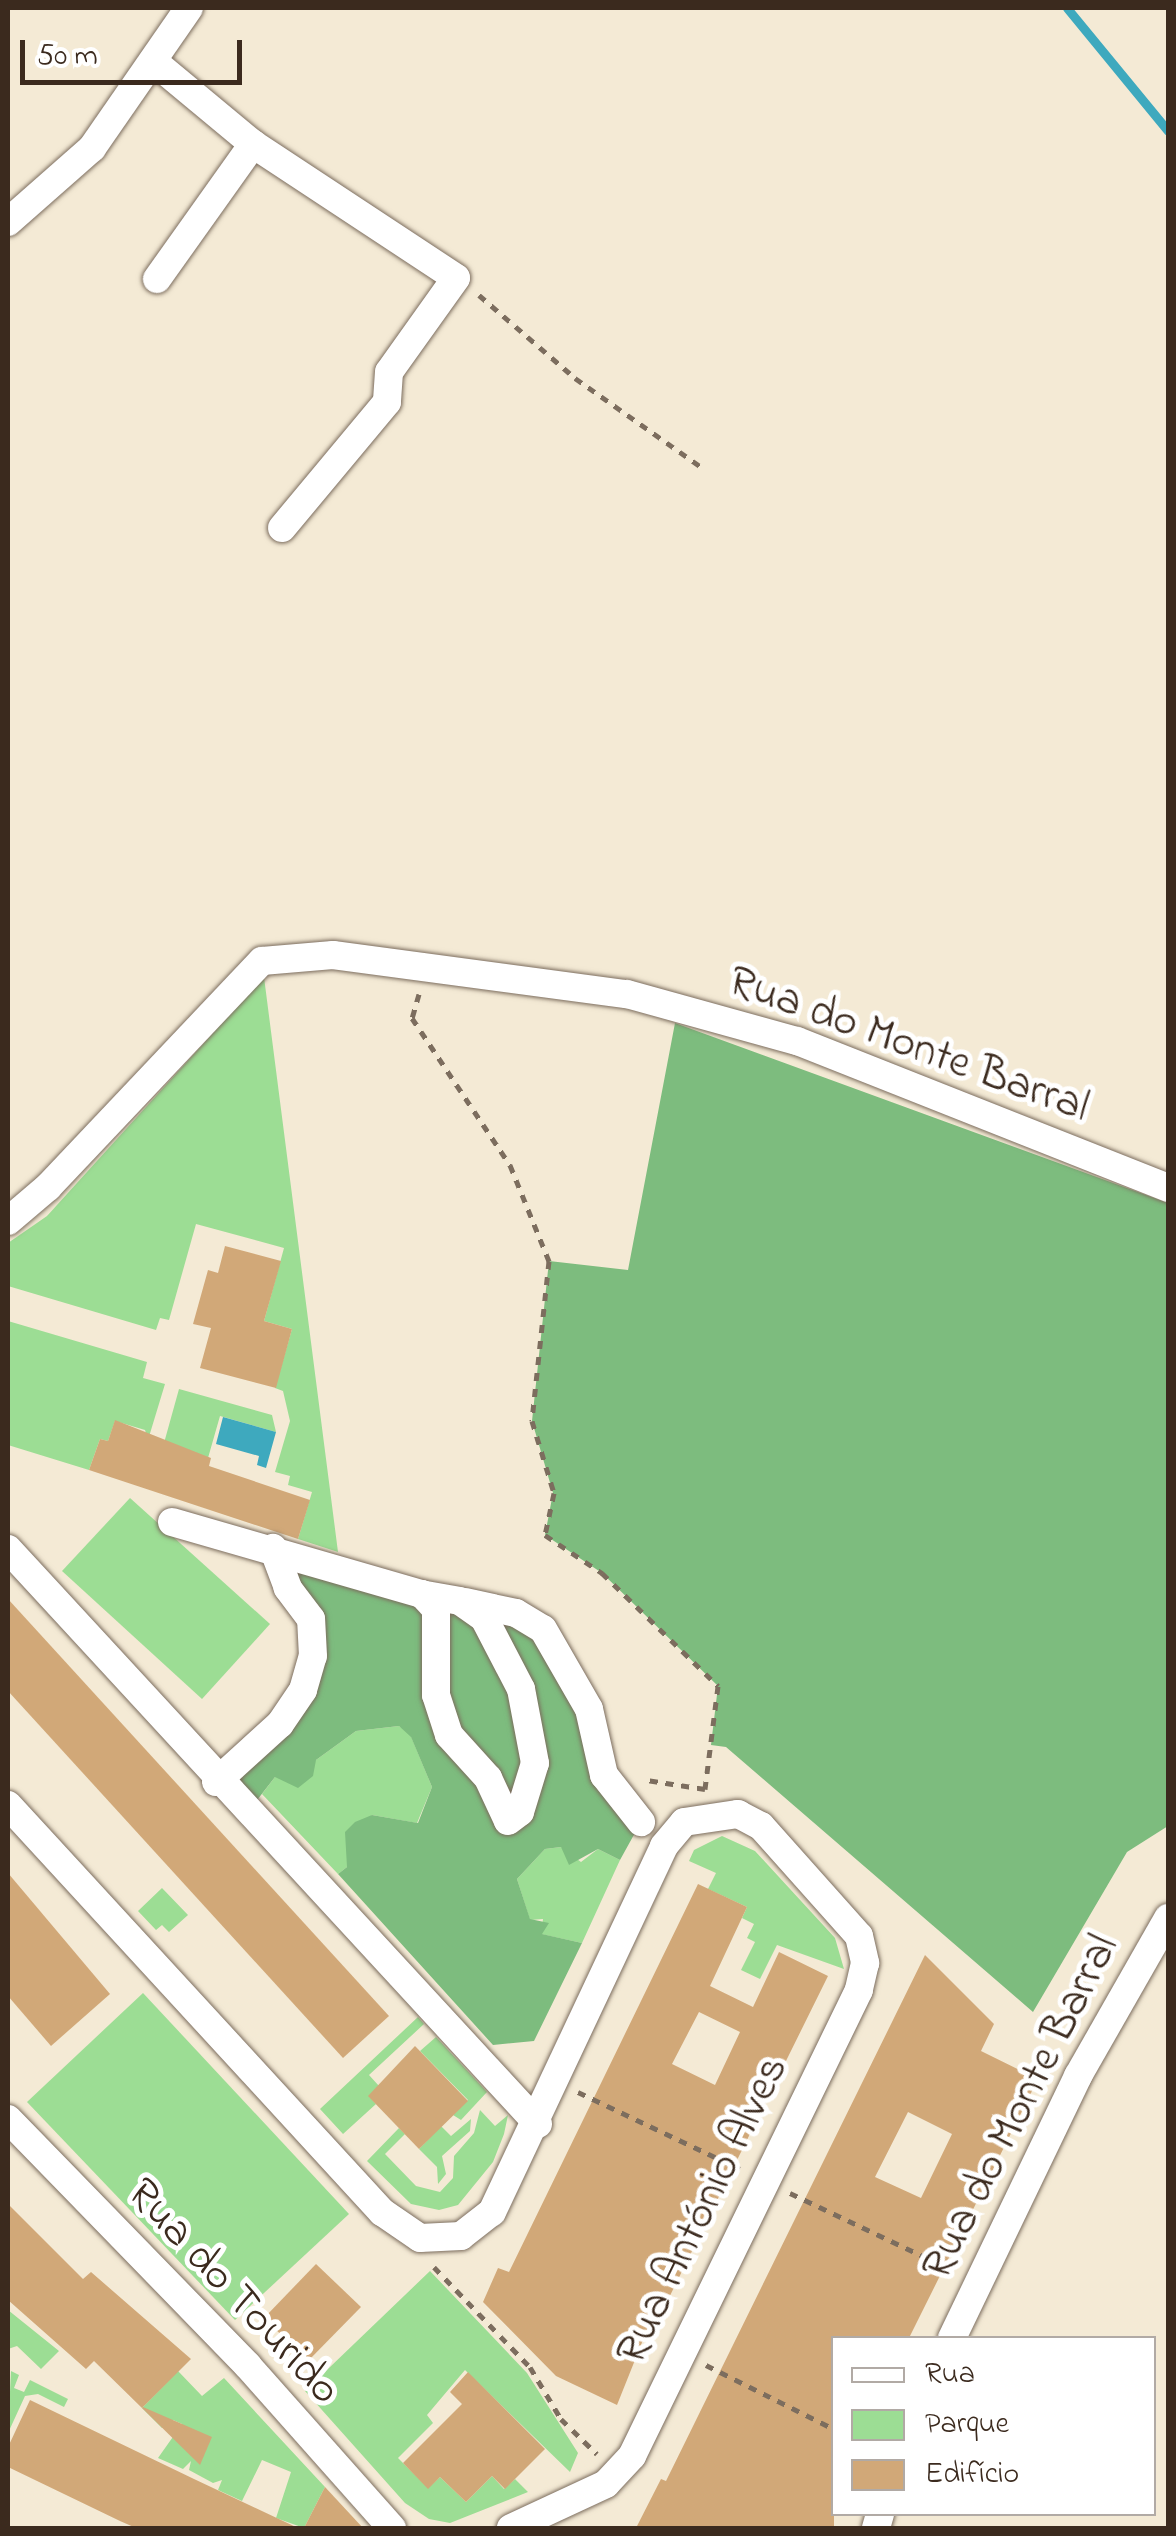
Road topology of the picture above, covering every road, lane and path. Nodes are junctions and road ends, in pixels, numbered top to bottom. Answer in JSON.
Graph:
{"nodes":[{"id":1,"x":189,"y":8,"type":"edge"},
{"id":2,"x":153,"y":61,"type":"junction"},
{"id":3,"x":253,"y":144,"type":"junction"},
{"id":4,"x":8,"y":222,"type":"edge"},
{"id":5,"x":456,"y":278,"type":"junction"},
{"id":6,"x":157,"y":279,"type":"dead end"},
{"id":7,"x":701,"y":467,"type":"dead end"},
{"id":8,"x":282,"y":528,"type":"dead end"},
{"id":9,"x":428,"y":967,"type":"junction"},
{"id":10,"x":1168,"y":1188,"type":"edge"},
{"id":11,"x":8,"y":1221,"type":"edge"},
{"id":12,"x":172,"y":1522,"type":"dead end"},
{"id":13,"x":274,"y":1548,"type":"junction"},
{"id":14,"x":8,"y":1550,"type":"edge"},
{"id":15,"x":422,"y":1594,"type":"junction"},
{"id":16,"x":460,"y":1601,"type":"junction"},
{"id":17,"x":604,"y":1774,"type":"junction"},
{"id":18,"x":216,"y":1782,"type":"junction"},
{"id":19,"x":8,"y":1805,"type":"edge"},
{"id":20,"x":640,"y":1822,"type":"dead end"},
{"id":21,"x":1168,"y":1918,"type":"edge"},
{"id":22,"x":558,"y":2082,"type":"junction"},
{"id":23,"x":8,"y":2118,"type":"edge"},
{"id":24,"x":538,"y":2124,"type":"junction"},
{"id":25,"x":766,"y":2181,"type":"junction"},
{"id":26,"x":420,"y":2238,"type":"junction"},
{"id":27,"x":980,"y":2283,"type":"junction"},
{"id":28,"x":953,"y":2336,"type":"edge"},
{"id":29,"x":682,"y":2354,"type":"junction"},
{"id":30,"x":831,"y":2427,"type":"edge"},
{"id":31,"x":620,"y":2474,"type":"junction"},
{"id":32,"x":392,"y":2528,"type":"edge"},
{"id":33,"x":511,"y":2528,"type":"edge"}],
"edges":[{"from":1,"to":2,"type":"street"},
{"from":2,"to":3,"type":"street"},
{"from":2,"to":4,"type":"street"},
{"from":3,"to":5,"type":"street"},
{"from":3,"to":6,"type":"street"},
{"from":5,"to":7,"type":"path"},
{"from":5,"to":8,"type":"street"},
{"from":9,"to":10,"type":"street","name":"Rua do Monte Barral"},
{"from":9,"to":11,"type":"street","name":"Rua do Monte Barral"},
{"from":9,"to":17,"type":"path"},
{"from":12,"to":13,"type":"street"},
{"from":13,"to":15,"type":"street"},
{"from":13,"to":18,"type":"street"},
{"from":14,"to":18,"type":"street"},
{"from":15,"to":16,"type":"street"},
{"from":15,"to":16,"type":"street"},
{"from":16,"to":17,"type":"street"},
{"from":17,"to":20,"type":"street"},
{"from":18,"to":24,"type":"street"},
{"from":19,"to":26,"type":"street"},
{"from":21,"to":27,"type":"street","name":"Rua do Monte Barral"},
{"from":22,"to":24,"type":"street","name":"Rua António Alves"},
{"from":22,"to":25,"type":"path"},
{"from":22,"to":25,"type":"street","name":"Rua António Alves"},
{"from":23,"to":32,"type":"street","name":"Rua do Tourido"},
{"from":24,"to":26,"type":"street","name":"Rua António Alves"},
{"from":25,"to":27,"type":"path"},
{"from":25,"to":29,"type":"street","name":"Rua António Alves"},
{"from":26,"to":31,"type":"path"},
{"from":27,"to":28,"type":"street","name":"Rua do Monte Barral"},
{"from":29,"to":30,"type":"path"},
{"from":29,"to":31,"type":"street","name":"Rua António Alves"},
{"from":31,"to":33,"type":"street"}]}
